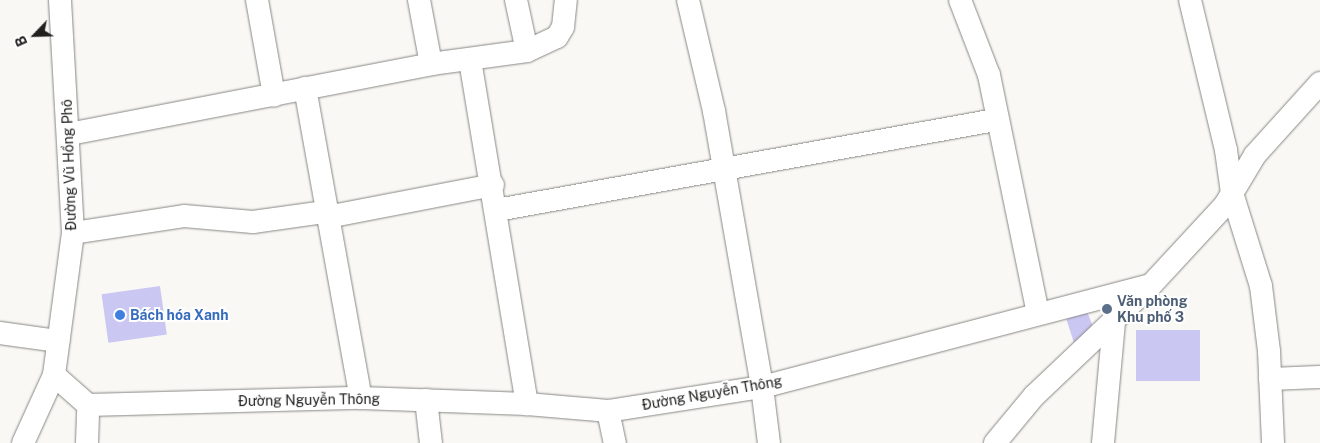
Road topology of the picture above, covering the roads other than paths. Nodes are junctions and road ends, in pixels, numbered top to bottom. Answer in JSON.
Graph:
{"nodes":[{"id":1,"x":60,"y":0,"type":"edge"},
{"id":2,"x":257,"y":0,"type":"edge"},
{"id":3,"x":419,"y":0,"type":"edge"},
{"id":4,"x":516,"y":0,"type":"edge"},
{"id":5,"x":566,"y":0,"type":"edge"},
{"id":6,"x":688,"y":0,"type":"edge"},
{"id":7,"x":960,"y":0,"type":"edge"},
{"id":8,"x":1190,"y":0,"type":"edge"},
{"id":9,"x":526,"y":51,"type":"junction"},
{"id":10,"x":470,"y":60,"type":"junction"},
{"id":11,"x":431,"y":64,"type":"junction"},
{"id":12,"x":1320,"y":83,"type":"edge"},
{"id":13,"x":305,"y":88,"type":"junction"},
{"id":14,"x":274,"y":95,"type":"junction"},
{"id":15,"x":996,"y":120,"type":"junction"},
{"id":16,"x":69,"y":134,"type":"junction"},
{"id":17,"x":723,"y":170,"type":"junction"},
{"id":18,"x":492,"y":185,"type":"junction"},
{"id":19,"x":1232,"y":193,"type":"junction"},
{"id":20,"x":497,"y":210,"type":"junction"},
{"id":21,"x":326,"y":214,"type":"junction"},
{"id":22,"x":73,"y":232,"type":"junction"},
{"id":23,"x":1151,"y":285,"type":"junction"},
{"id":24,"x":1038,"y":312,"type":"junction"},
{"id":25,"x":1114,"y":321,"type":"junction"},
{"id":26,"x":0,"y":333,"type":"edge"},
{"id":27,"x":58,"y":341,"type":"junction"},
{"id":28,"x":54,"y":375,"type":"junction"},
{"id":29,"x":1320,"y":377,"type":"edge"},
{"id":30,"x":1270,"y":379,"type":"junction"},
{"id":31,"x":762,"y":387,"type":"junction"},
{"id":32,"x":361,"y":398,"type":"junction"},
{"id":33,"x":426,"y":400,"type":"junction"},
{"id":34,"x":527,"y":404,"type":"junction"},
{"id":35,"x":88,"y":406,"type":"junction"},
{"id":36,"x":608,"y":411,"type":"junction"},
{"id":37,"x":23,"y":443,"type":"edge"},
{"id":38,"x":88,"y":443,"type":"edge"},
{"id":39,"x":431,"y":443,"type":"edge"},
{"id":40,"x":615,"y":443,"type":"edge"},
{"id":41,"x":769,"y":443,"type":"edge"},
{"id":42,"x":995,"y":443,"type":"edge"},
{"id":43,"x":1103,"y":443,"type":"edge"},
{"id":44,"x":1273,"y":443,"type":"edge"}],
"edges":[{"from":1,"to":16,"type":"street","name":"Đường Vũ Hồng Phô"},
{"from":2,"to":14,"type":"street"},
{"from":3,"to":11,"type":"street"},
{"from":4,"to":9,"type":"street"},
{"from":5,"to":9,"type":"street"},
{"from":6,"to":17,"type":"street"},
{"from":7,"to":15,"type":"street"},
{"from":8,"to":19,"type":"street"},
{"from":9,"to":10,"type":"street"},
{"from":10,"to":11,"type":"street"},
{"from":10,"to":18,"type":"street"},
{"from":11,"to":13,"type":"street"},
{"from":12,"to":19,"type":"street"},
{"from":13,"to":14,"type":"street"},
{"from":13,"to":21,"type":"street"},
{"from":14,"to":16,"type":"street"},
{"from":15,"to":17,"type":"street"},
{"from":15,"to":24,"type":"street"},
{"from":16,"to":22,"type":"street","name":"Đường Vũ Hồng Phô"},
{"from":17,"to":20,"type":"street"},
{"from":17,"to":31,"type":"street"},
{"from":18,"to":20,"type":"street"},
{"from":18,"to":21,"type":"street"},
{"from":19,"to":23,"type":"street"},
{"from":19,"to":30,"type":"street"},
{"from":20,"to":34,"type":"street"},
{"from":21,"to":22,"type":"street"},
{"from":21,"to":32,"type":"street"},
{"from":22,"to":27,"type":"street","name":"Đường Vũ Hồng Phô"},
{"from":23,"to":24,"type":"street","name":"Đường Nguyễn Thông"},
{"from":23,"to":25,"type":"street"},
{"from":24,"to":31,"type":"street","name":"Đường Nguyễn Thông"},
{"from":25,"to":42,"type":"street"},
{"from":25,"to":43,"type":"street"},
{"from":26,"to":27,"type":"street"},
{"from":27,"to":28,"type":"street","name":"Đường Vũ Hồng Phô"},
{"from":28,"to":35,"type":"street"},
{"from":28,"to":37,"type":"street","name":"Đường Vũ Hồng Phô"},
{"from":29,"to":30,"type":"street"},
{"from":30,"to":44,"type":"street"},
{"from":31,"to":36,"type":"street","name":"Đường Nguyễn Thông"},
{"from":31,"to":41,"type":"street"},
{"from":32,"to":33,"type":"street","name":"Đường Nguyễn Thông"},
{"from":32,"to":35,"type":"street","name":"Đường Nguyễn Thông"},
{"from":33,"to":34,"type":"street","name":"Đường Nguyễn Thông"},
{"from":33,"to":39,"type":"street"},
{"from":34,"to":36,"type":"street","name":"Đường Nguyễn Thông"},
{"from":35,"to":38,"type":"street"},
{"from":36,"to":40,"type":"street"}]}
